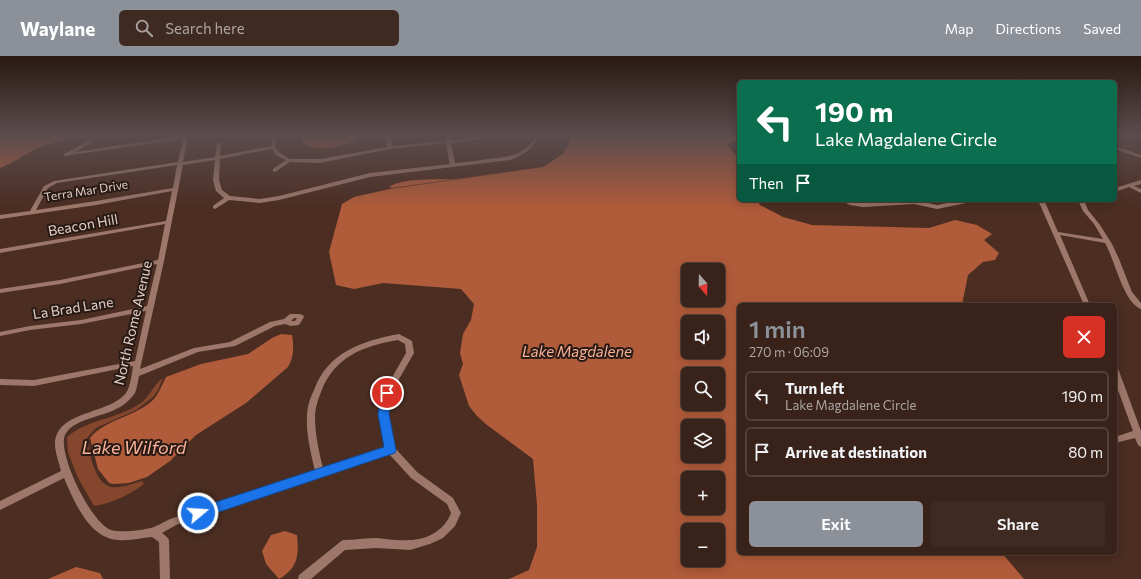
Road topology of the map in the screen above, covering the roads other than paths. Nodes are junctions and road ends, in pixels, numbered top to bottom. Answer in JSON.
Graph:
{"nodes":[{"id":1,"x":182,"y":159,"type":"edge"},
{"id":2,"x":207,"y":159,"type":"edge"},
{"id":3,"x":217,"y":159,"type":"edge"},
{"id":4,"x":329,"y":159,"type":"edge"},
{"id":5,"x":453,"y":159,"type":"edge"},
{"id":6,"x":491,"y":159,"type":"edge"},
{"id":7,"x":289,"y":160,"type":"joint"},
{"id":8,"x":181,"y":163,"type":"junction"},
{"id":9,"x":454,"y":165,"type":"junction"},
{"id":10,"x":275,"y":170,"type":"dead end"},
{"id":11,"x":1141,"y":182,"type":"edge"},
{"id":12,"x":1130,"y":186,"type":"junction"},
{"id":13,"x":175,"y":189,"type":"junction"},
{"id":14,"x":1117,"y":189,"type":"edge"},
{"id":15,"x":1141,"y":191,"type":"edge"},
{"id":16,"x":228,"y":198,"type":"junction"},
{"id":17,"x":847,"y":202,"type":"edge"},
{"id":18,"x":914,"y":202,"type":"edge"},
{"id":19,"x":914,"y":202,"type":"edge"},
{"id":20,"x":961,"y":202,"type":"edge"},
{"id":21,"x":1042,"y":202,"type":"edge"},
{"id":22,"x":1081,"y":202,"type":"edge"},
{"id":23,"x":215,"y":207,"type":"dead end"},
{"id":24,"x":33,"y":211,"type":"junction"},
{"id":25,"x":0,"y":217,"type":"edge"},
{"id":26,"x":169,"y":222,"type":"junction"},
{"id":27,"x":1055,"y":233,"type":"junction"},
{"id":28,"x":1106,"y":241,"type":"junction"},
{"id":29,"x":0,"y":251,"type":"edge"},
{"id":30,"x":161,"y":261,"type":"junction"},
{"id":31,"x":0,"y":291,"type":"edge"},
{"id":32,"x":1086,"y":303,"type":"edge"},
{"id":33,"x":1141,"y":307,"type":"edge"},
{"id":34,"x":150,"y":308,"type":"junction"},
{"id":35,"x":286,"y":321,"type":"dead end"},
{"id":36,"x":0,"y":334,"type":"edge"},
{"id":37,"x":138,"y":363,"type":"junction"},
{"id":38,"x":135,"y":374,"type":"junction"},
{"id":39,"x":1117,"y":376,"type":"edge"},
{"id":40,"x":0,"y":382,"type":"edge"},
{"id":41,"x":1140,"y":437,"type":"edge"},
{"id":42,"x":1117,"y":440,"type":"edge"},
{"id":43,"x":391,"y":450,"type":"junction"},
{"id":44,"x":66,"y":473,"type":"junction"},
{"id":45,"x":320,"y":473,"type":"junction"},
{"id":46,"x":0,"y":506,"type":"edge"},
{"id":47,"x":154,"y":532,"type":"junction"},
{"id":48,"x":165,"y":579,"type":"edge"},
{"id":49,"x":303,"y":579,"type":"edge"}],
"edges":[{"from":1,"to":8,"type":"street","name":"North Rome Avenue"},
{"from":2,"to":8,"type":"street"},
{"from":3,"to":16,"type":"street"},
{"from":4,"to":7,"type":"street"},
{"from":5,"to":9,"type":"street"},
{"from":6,"to":9,"type":"street"},
{"from":7,"to":10,"type":"street"},
{"from":8,"to":13,"type":"street","name":"North Rome Avenue"},
{"from":8,"to":24,"type":"street"},
{"from":9,"to":16,"type":"street"},
{"from":11,"to":12,"type":"street"},
{"from":12,"to":14,"type":"street"},
{"from":12,"to":15,"type":"street"},
{"from":13,"to":24,"type":"street","name":"Terra Mar Drive"},
{"from":13,"to":26,"type":"street","name":"North Rome Avenue"},
{"from":16,"to":23,"type":"street"},
{"from":17,"to":18,"type":"street"},
{"from":19,"to":20,"type":"street"},
{"from":21,"to":27,"type":"street"},
{"from":22,"to":28,"type":"street"},
{"from":24,"to":25,"type":"street","name":"Terra Mar Drive"},
{"from":26,"to":29,"type":"street","name":"Beacon Hill"},
{"from":26,"to":30,"type":"street","name":"North Rome Avenue"},
{"from":27,"to":28,"type":"street"},
{"from":27,"to":32,"type":"street"},
{"from":28,"to":33,"type":"street"},
{"from":30,"to":31,"type":"street"},
{"from":30,"to":34,"type":"street","name":"North Rome Avenue"},
{"from":34,"to":36,"type":"street","name":"La Brad Lane"},
{"from":34,"to":37,"type":"street","name":"North Rome Avenue"},
{"from":35,"to":38,"type":"street"},
{"from":37,"to":38,"type":"street","name":"North Rome Avenue"},
{"from":37,"to":40,"type":"street"},
{"from":38,"to":44,"type":"street","name":"North Rome Avenue"},
{"from":39,"to":41,"type":"street"},
{"from":41,"to":42,"type":"street"},
{"from":43,"to":45,"type":"street"},
{"from":43,"to":45,"type":"street"},
{"from":43,"to":49,"type":"street"},
{"from":44,"to":46,"type":"street"},
{"from":44,"to":47,"type":"street","name":"North Rome Avenue"},
{"from":45,"to":47,"type":"street"},
{"from":47,"to":48,"type":"street"}]}
